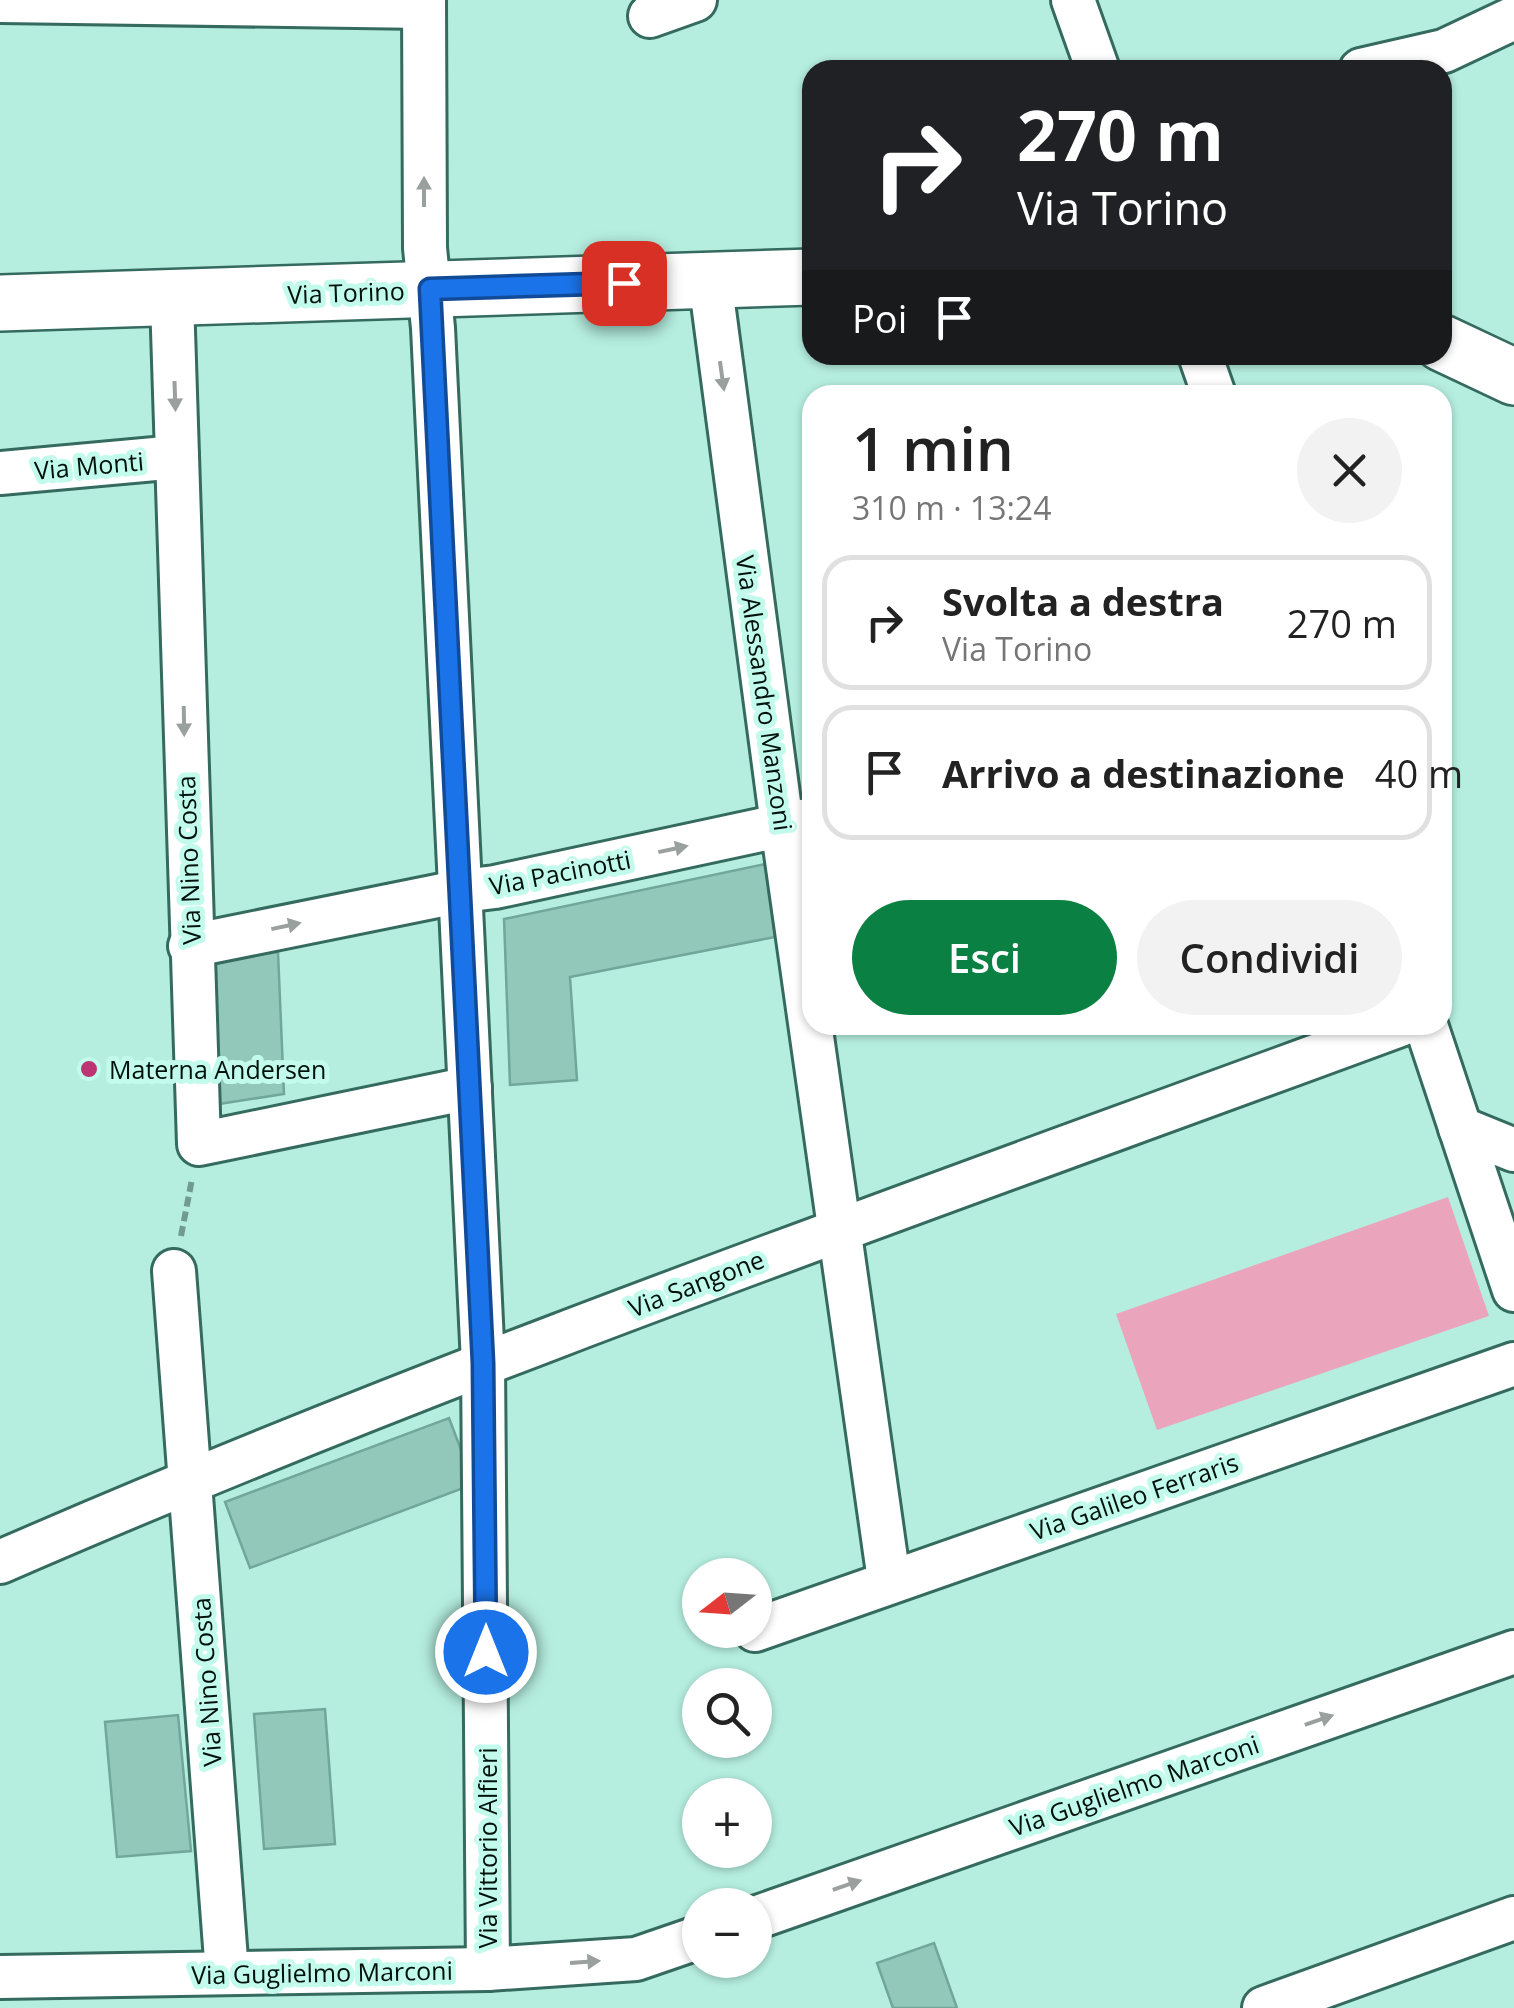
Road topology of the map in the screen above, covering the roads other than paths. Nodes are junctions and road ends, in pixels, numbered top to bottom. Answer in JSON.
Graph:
{"nodes":[{"id":1,"x":695,"y":0,"type":"edge"},
{"id":2,"x":1073,"y":0,"type":"edge"},
{"id":3,"x":0,"y":1,"type":"edge"},
{"id":4,"x":334,"y":4,"type":"edge"},
{"id":5,"x":424,"y":4,"type":"edge"},
{"id":6,"x":650,"y":16,"type":"dead end"},
{"id":7,"x":1514,"y":18,"type":"edge"},
{"id":8,"x":1094,"y":60,"type":"edge"},
{"id":9,"x":1405,"y":60,"type":"edge"},
{"id":10,"x":802,"y":277,"type":"edge"},
{"id":11,"x":710,"y":280,"type":"junction"},
{"id":12,"x":430,"y":289,"type":"junction"},
{"id":13,"x":172,"y":298,"type":"junction"},
{"id":14,"x":0,"y":303,"type":"edge"},
{"id":15,"x":1452,"y":349,"type":"edge"},
{"id":16,"x":1514,"y":377,"type":"edge"},
{"id":17,"x":177,"y":457,"type":"junction"},
{"id":18,"x":0,"y":473,"type":"edge"},
{"id":19,"x":797,"y":822,"type":"edge"},
{"id":20,"x":802,"y":868,"type":"edge"},
{"id":21,"x":462,"y":891,"type":"junction"},
{"id":22,"x":190,"y":946,"type":"junction"},
{"id":23,"x":820,"y":1035,"type":"edge"},
{"id":24,"x":1373,"y":1035,"type":"edge"},
{"id":25,"x":1429,"y":1035,"type":"edge"},
{"id":26,"x":470,"y":1088,"type":"junction"},
{"id":27,"x":1460,"y":1128,"type":"junction"},
{"id":28,"x":1514,"y":1150,"type":"edge"},
{"id":29,"x":841,"y":1229,"type":"junction"},
{"id":30,"x":174,"y":1271,"type":"road end"},
{"id":31,"x":1514,"y":1290,"type":"edge"},
{"id":32,"x":483,"y":1363,"type":"junction"},
{"id":33,"x":1514,"y":1364,"type":"edge"},
{"id":34,"x":192,"y":1478,"type":"junction"},
{"id":35,"x":0,"y":1562,"type":"edge"},
{"id":36,"x":889,"y":1580,"type":"junction"},
{"id":37,"x":772,"y":1623,"type":"edge"},
{"id":38,"x":1514,"y":1652,"type":"edge"},
{"id":39,"x":772,"y":1912,"type":"edge"},
{"id":40,"x":1514,"y":1918,"type":"edge"},
{"id":41,"x":682,"y":1943,"type":"edge"},
{"id":42,"x":488,"y":1968,"type":"junction"},
{"id":43,"x":227,"y":1973,"type":"junction"},
{"id":44,"x":0,"y":1977,"type":"edge"},
{"id":45,"x":1264,"y":2008,"type":"edge"}],
"edges":[{"from":1,"to":6,"type":"street"},
{"from":2,"to":8,"type":"street"},
{"from":3,"to":4,"type":"street"},
{"from":4,"to":5,"type":"street"},
{"from":12,"to":5,"type":"street","name":"Via Vittorio Alfieri","one_way":true},
{"from":7,"to":9,"type":"street"},
{"from":10,"to":11,"type":"main road","name":"Via Torino"},
{"from":11,"to":12,"type":"main road","name":"Via Torino"},
{"from":11,"to":19,"type":"street","name":"Via Alessandro Manzoni","one_way":true},
{"from":12,"to":13,"type":"main road","name":"Via Torino"},
{"from":12,"to":21,"type":"street","name":"Via Vittorio Alfieri"},
{"from":13,"to":14,"type":"main road","name":"Via Torino"},
{"from":13,"to":17,"type":"street","name":"Via Nino Costa","one_way":true},
{"from":15,"to":16,"type":"main road"},
{"from":17,"to":18,"type":"street","name":"Via Monti"},
{"from":17,"to":22,"type":"street","name":"Via Nino Costa","one_way":true},
{"from":19,"to":20,"type":"street","name":"Via Alessandro Manzoni"},
{"from":21,"to":19,"type":"street","name":"Via Pacinotti","one_way":true},
{"from":22,"to":21,"type":"street","name":"Via Pacinotti","one_way":true},
{"from":21,"to":26,"type":"street","name":"Via Vittorio Alfieri"},
{"from":22,"to":26,"type":"street","name":"Via Nino Costa"},
{"from":23,"to":29,"type":"street","name":"Via Alessandro Manzoni"},
{"from":24,"to":29,"type":"street","name":"Via Sangone"},
{"from":25,"to":27,"type":"street"},
{"from":26,"to":32,"type":"street","name":"Via Vittorio Alfieri"},
{"from":27,"to":28,"type":"street"},
{"from":27,"to":31,"type":"street"},
{"from":29,"to":32,"type":"street","name":"Via Sangone"},
{"from":29,"to":36,"type":"street","name":"Via Alessandro Manzoni"},
{"from":30,"to":34,"type":"street","name":"Via Nino Costa"},
{"from":32,"to":34,"type":"street","name":"Via Sangone"},
{"from":32,"to":42,"type":"street","name":"Via Vittorio Alfieri"},
{"from":33,"to":36,"type":"street","name":"Via Galileo Ferraris"},
{"from":34,"to":35,"type":"street","name":"Via Sangone"},
{"from":34,"to":43,"type":"street","name":"Via Nino Costa"},
{"from":36,"to":37,"type":"street","name":"Via Galileo Ferraris"},
{"from":39,"to":38,"type":"street","name":"Via Guglielmo Marconi","one_way":true},
{"from":40,"to":45,"type":"street"},
{"from":42,"to":41,"type":"street","name":"Via Guglielmo Marconi","one_way":true},
{"from":42,"to":43,"type":"street","name":"Via Guglielmo Marconi"},
{"from":43,"to":44,"type":"street","name":"Via Guglielmo Marconi"}]}
